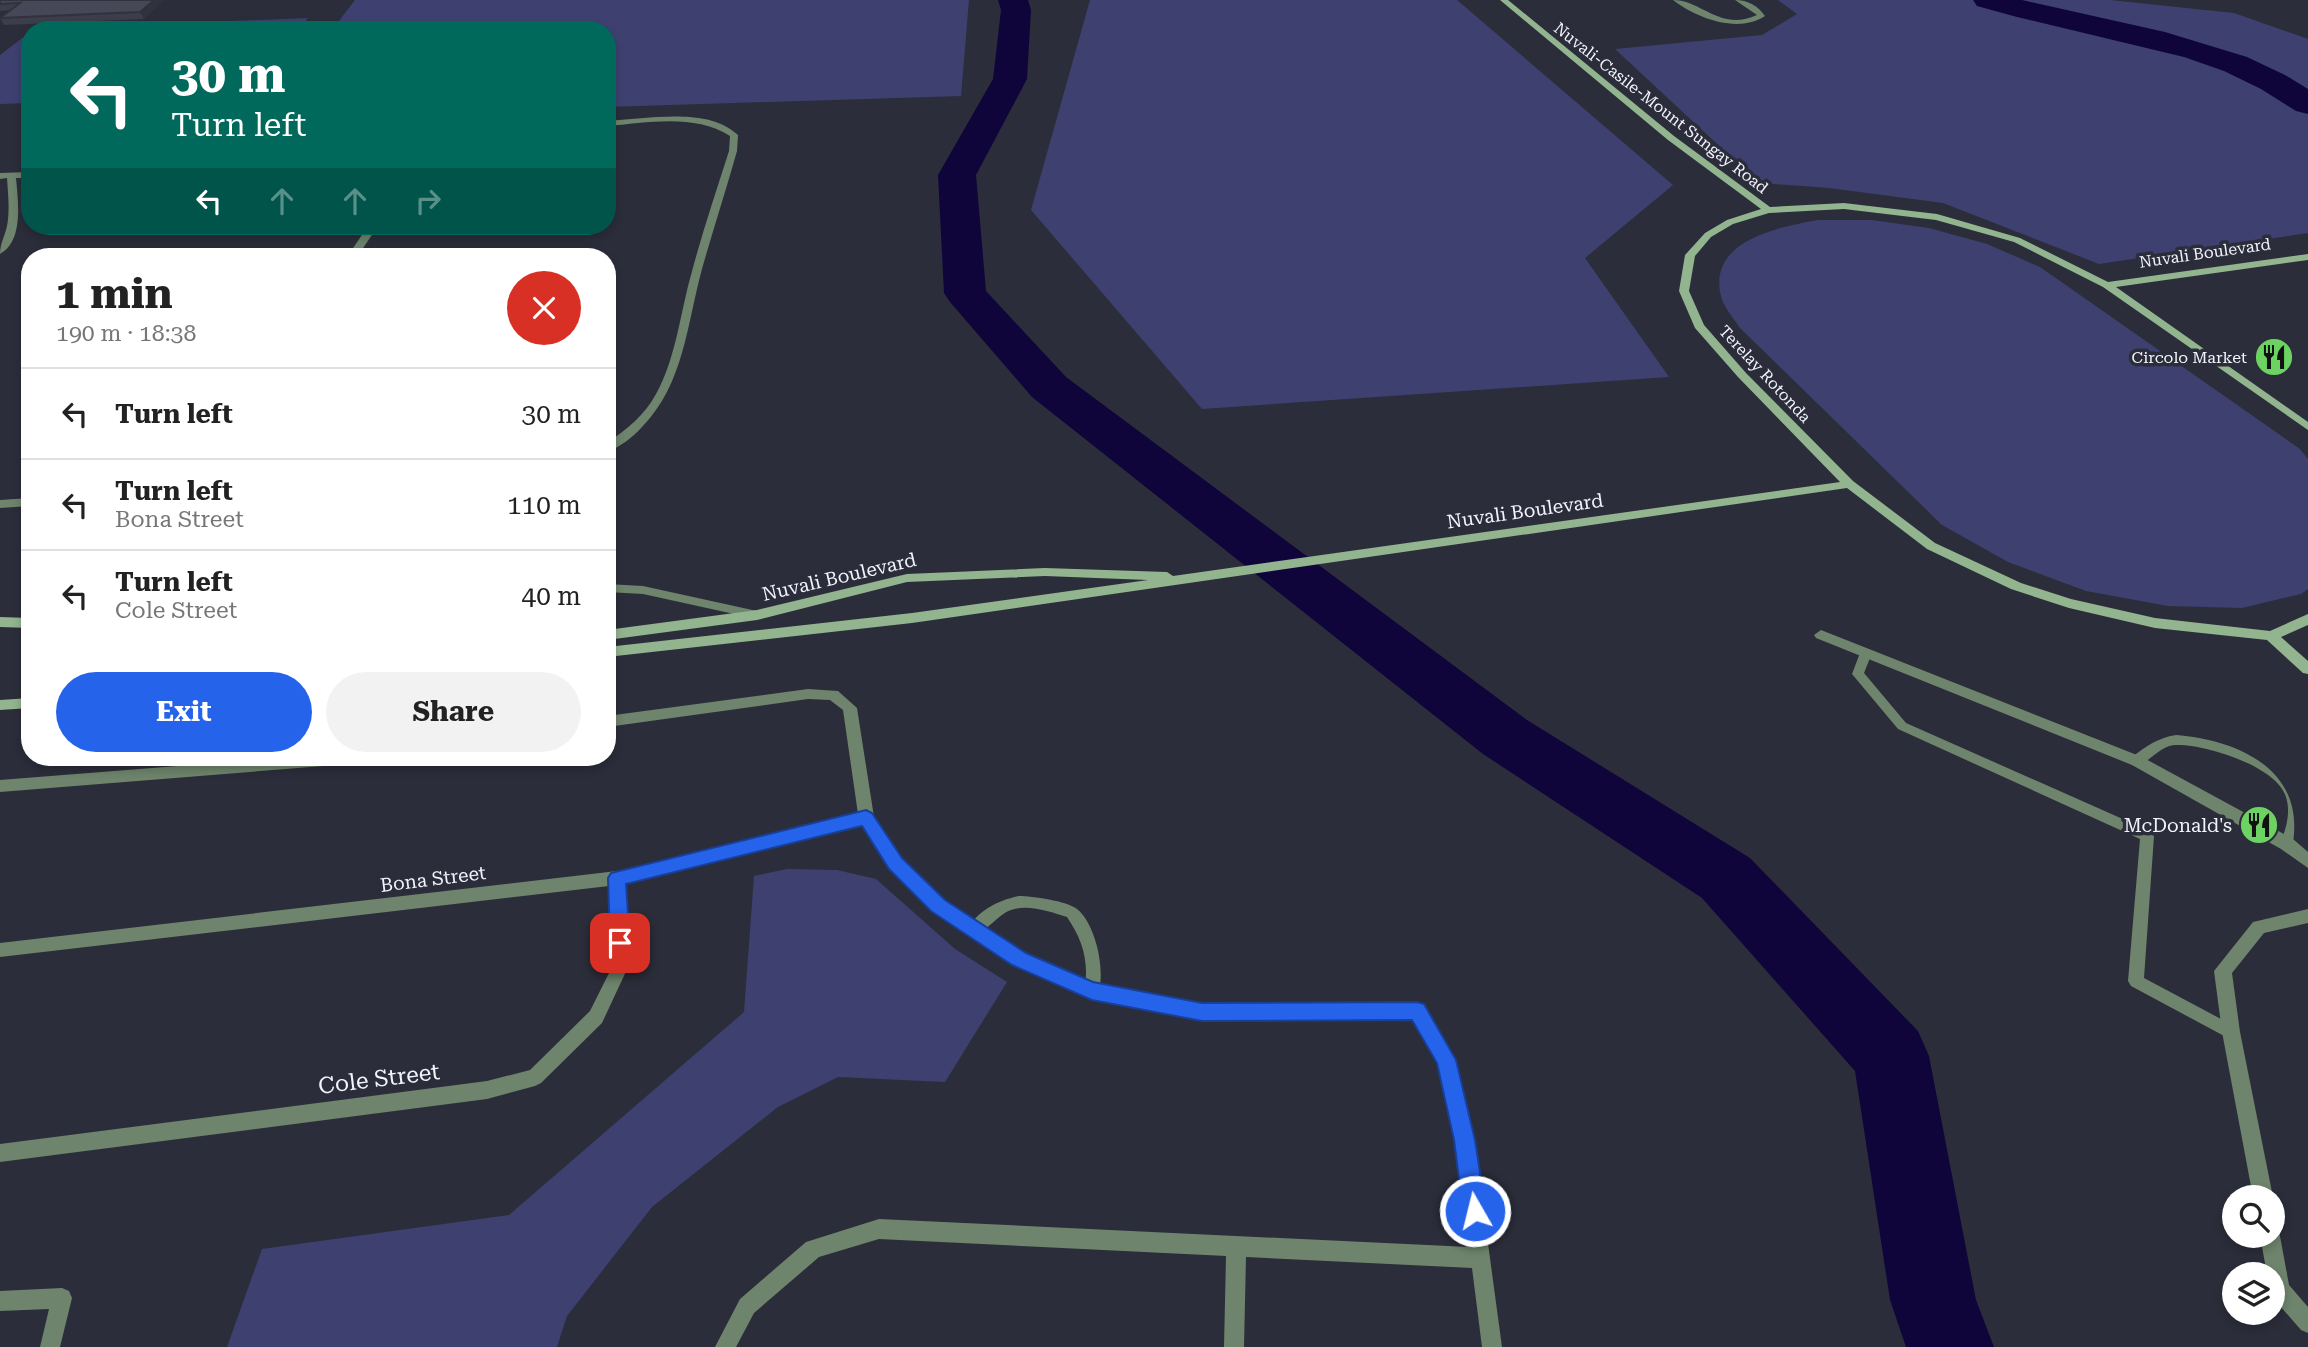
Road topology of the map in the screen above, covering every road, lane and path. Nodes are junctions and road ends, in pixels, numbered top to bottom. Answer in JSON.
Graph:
{"nodes":[{"id":1,"x":1504,"y":0,"type":"edge"},
{"id":2,"x":1677,"y":0,"type":"edge"},
{"id":3,"x":1739,"y":0,"type":"edge"},
{"id":4,"x":616,"y":124,"type":"edge"},
{"id":5,"x":5,"y":176,"type":"edge"},
{"id":6,"x":1768,"y":210,"type":"junction"},
{"id":7,"x":0,"y":251,"type":"edge"},
{"id":8,"x":2308,"y":257,"type":"edge"},
{"id":9,"x":2107,"y":285,"type":"junction"},
{"id":10,"x":2308,"y":427,"type":"edge"},
{"id":11,"x":616,"y":443,"type":"edge"},
{"id":12,"x":1849,"y":484,"type":"junction"},
{"id":13,"x":21,"y":503,"type":"edge"},
{"id":14,"x":0,"y":504,"type":"edge"},
{"id":15,"x":1207,"y":577,"type":"junction"},
{"id":16,"x":616,"y":588,"type":"edge"},
{"id":17,"x":757,"y":615,"type":"junction"},
{"id":18,"x":2308,"y":619,"type":"edge"},
{"id":19,"x":0,"y":622,"type":"edge"},
{"id":20,"x":21,"y":623,"type":"edge"},
{"id":21,"x":616,"y":634,"type":"edge"},
{"id":22,"x":1821,"y":635,"type":"dead end"},
{"id":23,"x":2271,"y":636,"type":"junction"},
{"id":24,"x":616,"y":651,"type":"edge"},
{"id":25,"x":1866,"y":653,"type":"junction"},
{"id":26,"x":2308,"y":669,"type":"edge"},
{"id":27,"x":21,"y":704,"type":"edge"},
{"id":28,"x":0,"y":705,"type":"edge"},
{"id":29,"x":616,"y":721,"type":"edge"},
{"id":30,"x":2137,"y":761,"type":"junction"},
{"id":31,"x":249,"y":766,"type":"edge"},
{"id":32,"x":0,"y":786,"type":"edge"},
{"id":33,"x":866,"y":818,"type":"junction"},
{"id":34,"x":2287,"y":844,"type":"junction"},
{"id":35,"x":2308,"y":861,"type":"edge"},
{"id":36,"x":617,"y":878,"type":"junction"},
{"id":37,"x":2308,"y":916,"type":"edge"},
{"id":38,"x":974,"y":930,"type":"junction"},
{"id":39,"x":0,"y":950,"type":"edge"},
{"id":40,"x":1092,"y":991,"type":"junction"},
{"id":41,"x":2231,"y":1032,"type":"junction"},
{"id":42,"x":0,"y":1153,"type":"edge"},
{"id":43,"x":2261,"y":1185,"type":"edge"},
{"id":44,"x":1236,"y":1246,"type":"junction"},
{"id":45,"x":2272,"y":1248,"type":"edge"},
{"id":46,"x":1481,"y":1258,"type":"junction"},
{"id":47,"x":0,"y":1301,"type":"edge"},
{"id":48,"x":2308,"y":1323,"type":"edge"},
{"id":49,"x":50,"y":1347,"type":"edge"},
{"id":50,"x":725,"y":1347,"type":"edge"},
{"id":51,"x":1234,"y":1347,"type":"edge"},
{"id":52,"x":1492,"y":1347,"type":"edge"}],
"edges":[{"from":1,"to":6,"type":"main road","name":"Nuvali-Casile-Mount Sungay Road"},
{"from":2,"to":3,"type":"street"},
{"from":4,"to":11,"type":"street"},
{"from":5,"to":7,"type":"street"},
{"from":6,"to":9,"type":"main road","name":"Terelay Rotonda"},
{"from":6,"to":12,"type":"main road","name":"Terelay Rotonda"},
{"from":8,"to":9,"type":"main road","name":"Nuvali Boulevard"},
{"from":9,"to":10,"type":"main road","name":"Terelay Rotonda"},
{"from":12,"to":15,"type":"main road","name":"Nuvali Boulevard"},
{"from":12,"to":23,"type":"main road","name":"Terelay Rotonda"},
{"from":13,"to":14,"type":"street"},
{"from":15,"to":17,"type":"main road","name":"Nuvali Boulevard"},
{"from":15,"to":24,"type":"main road","name":"Nuvali Boulevard"},
{"from":16,"to":17,"type":"lane"},
{"from":17,"to":21,"type":"main road","name":"Nuvali Boulevard"},
{"from":18,"to":23,"type":"main road"},
{"from":19,"to":20,"type":"main road"},
{"from":22,"to":25,"type":"street"},
{"from":23,"to":26,"type":"main road"},
{"from":25,"to":30,"type":"street"},
{"from":25,"to":41,"type":"lane"},
{"from":27,"to":28,"type":"main road"},
{"from":29,"to":33,"type":"street"},
{"from":30,"to":34,"type":"street"},
{"from":30,"to":34,"type":"lane"},
{"from":31,"to":32,"type":"street"},
{"from":33,"to":36,"type":"street","name":"Bona Street"},
{"from":33,"to":38,"type":"street"},
{"from":34,"to":35,"type":"street"},
{"from":36,"to":39,"type":"street","name":"Bona Street"},
{"from":36,"to":42,"type":"street","name":"Cole Street"},
{"from":37,"to":41,"type":"street"},
{"from":38,"to":40,"type":"street"},
{"from":38,"to":40,"type":"lane"},
{"from":40,"to":46,"type":"street"},
{"from":41,"to":43,"type":"street"},
{"from":44,"to":46,"type":"street"},
{"from":44,"to":50,"type":"street"},
{"from":44,"to":51,"type":"street"},
{"from":45,"to":48,"type":"street"},
{"from":46,"to":52,"type":"street"},
{"from":47,"to":49,"type":"street"}]}
